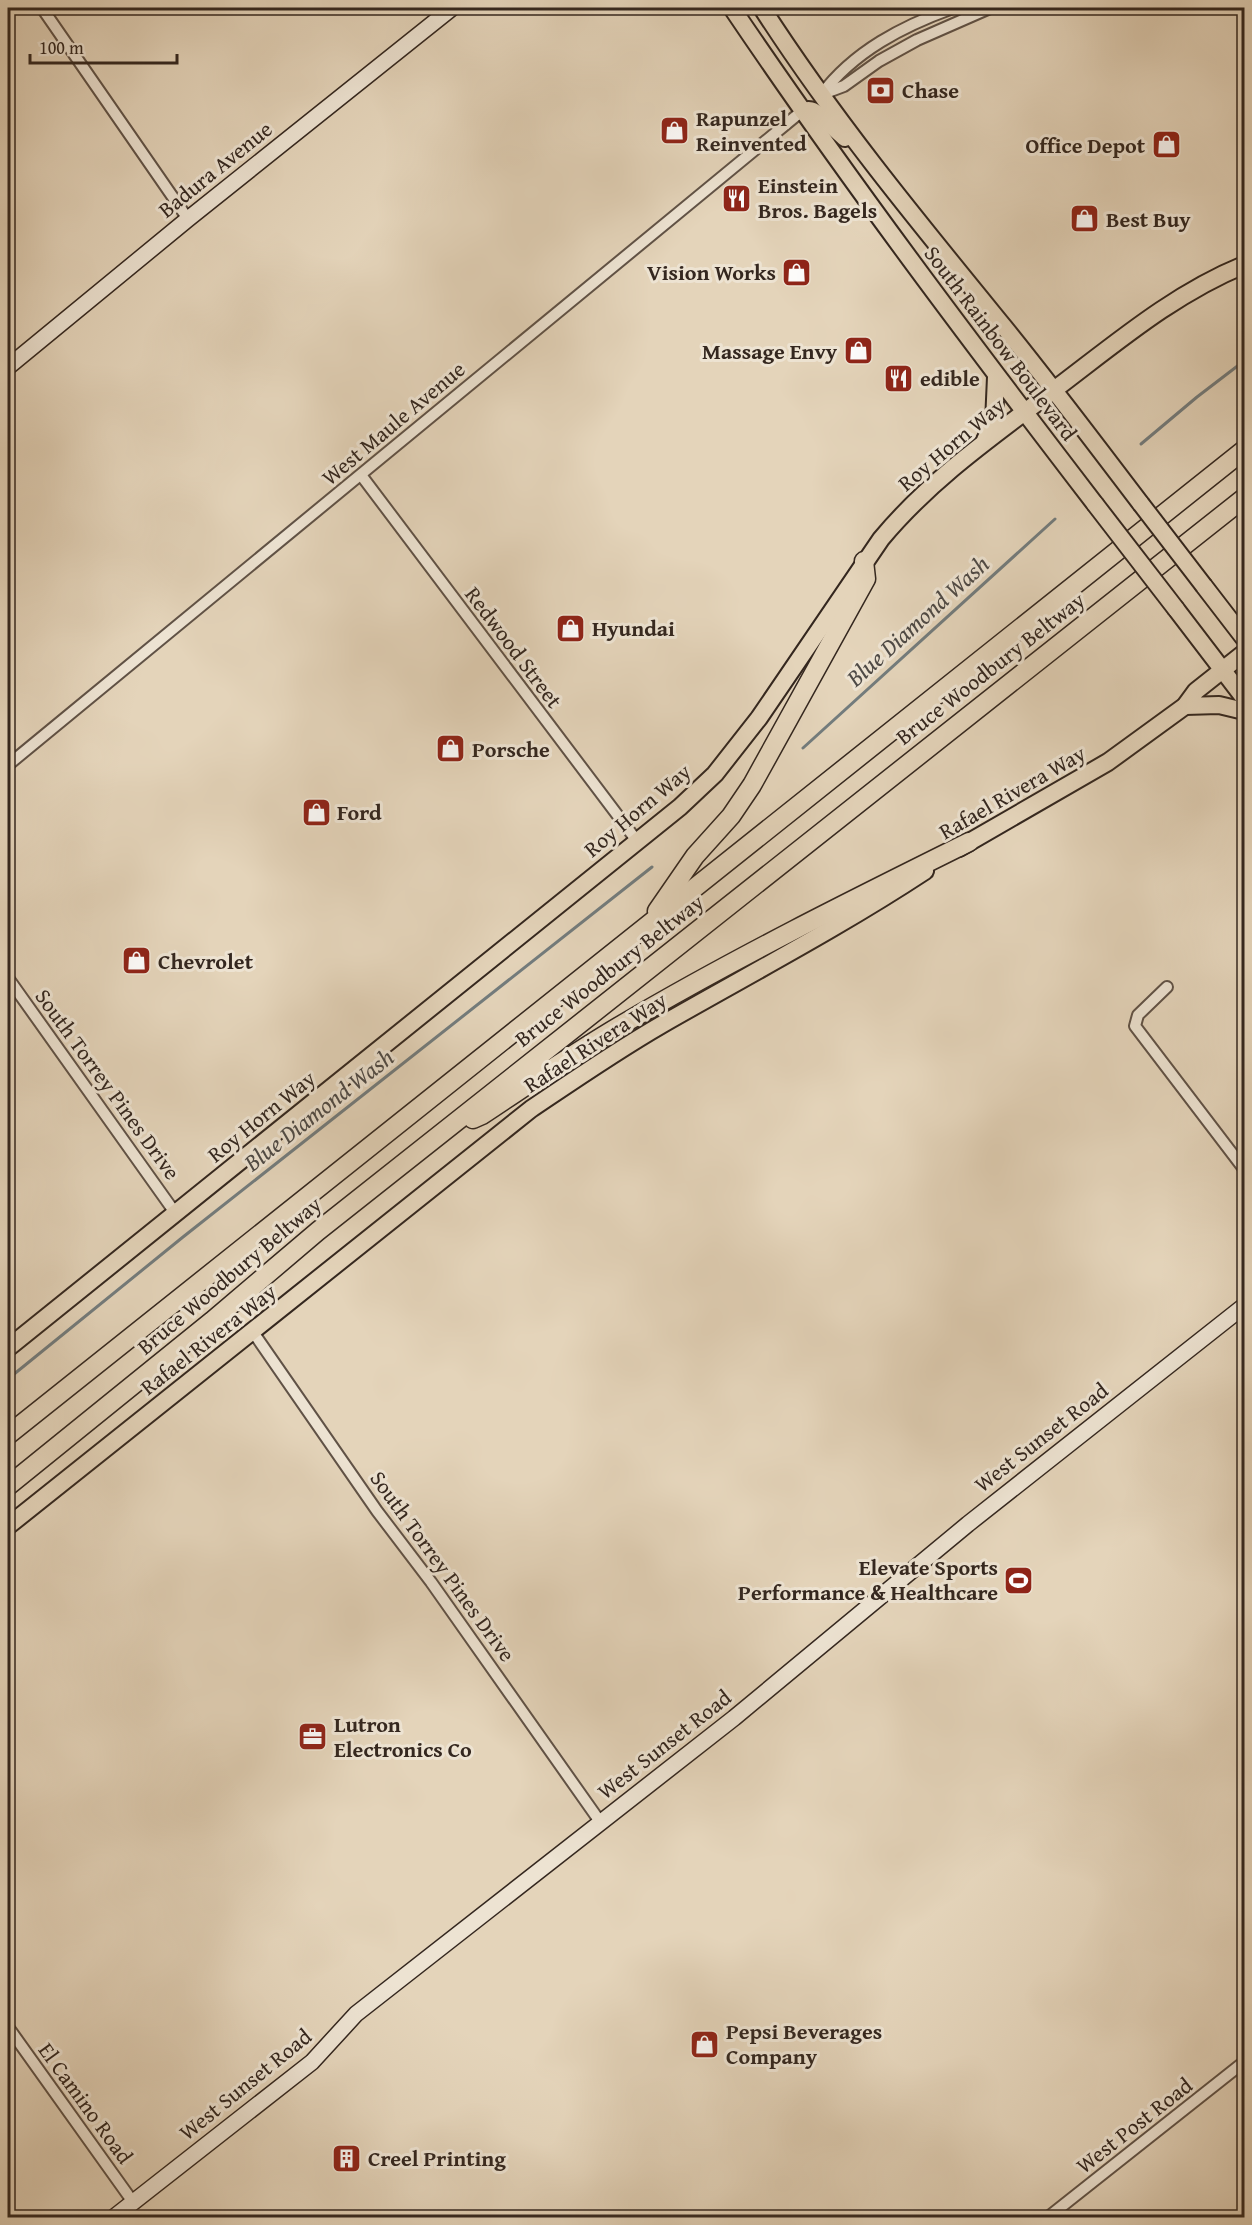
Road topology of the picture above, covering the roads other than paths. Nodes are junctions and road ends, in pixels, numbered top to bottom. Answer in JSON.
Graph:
{"nodes":[{"id":1,"x":42,"y":8,"type":"edge"},
{"id":2,"x":452,"y":8,"type":"edge"},
{"id":3,"x":732,"y":8,"type":"edge"},
{"id":4,"x":762,"y":8,"type":"edge"},
{"id":5,"x":953,"y":8,"type":"edge"},
{"id":6,"x":990,"y":8,"type":"edge"},
{"id":7,"x":769,"y":62,"type":"junction"},
{"id":8,"x":820,"y":95,"type":"junction"},
{"id":9,"x":802,"y":111,"type":"junction"},
{"id":10,"x":862,"y":151,"type":"junction"},
{"id":11,"x":188,"y":219,"type":"junction"},
{"id":12,"x":1245,"y":265,"type":"edge"},
{"id":13,"x":8,"y":368,"type":"edge"},
{"id":14,"x":996,"y":377,"type":"junction"},
{"id":15,"x":1053,"y":390,"type":"junction"},
{"id":16,"x":1024,"y":412,"type":"junction"},
{"id":17,"x":983,"y":445,"type":"junction"},
{"id":18,"x":1245,"y":450,"type":"edge"},
{"id":19,"x":361,"y":475,"type":"junction"},
{"id":20,"x":1245,"y":498,"type":"edge"},
{"id":21,"x":864,"y":561,"type":"junction"},
{"id":22,"x":1245,"y":638,"type":"edge"},
{"id":23,"x":1245,"y":653,"type":"edge"},
{"id":24,"x":1223,"y":670,"type":"junction"},
{"id":25,"x":1245,"y":698,"type":"edge"},
{"id":26,"x":1185,"y":706,"type":"junction"},
{"id":27,"x":1245,"y":711,"type":"edge"},
{"id":28,"x":8,"y":765,"type":"edge"},
{"id":29,"x":637,"y":841,"type":"junction"},
{"id":30,"x":969,"y":842,"type":"junction"},
{"id":31,"x":648,"y":925,"type":"junction"},
{"id":32,"x":8,"y":978,"type":"edge"},
{"id":33,"x":1167,"y":987,"type":"dead end"},
{"id":34,"x":446,"y":1129,"type":"junction"},
{"id":35,"x":1245,"y":1169,"type":"edge"},
{"id":36,"x":176,"y":1214,"type":"junction"},
{"id":37,"x":1245,"y":1306,"type":"edge"},
{"id":38,"x":253,"y":1332,"type":"junction"},
{"id":39,"x":8,"y":1348,"type":"edge"},
{"id":40,"x":8,"y":1435,"type":"edge"},
{"id":41,"x":8,"y":1486,"type":"edge"},
{"id":42,"x":8,"y":1527,"type":"edge"},
{"id":43,"x":601,"y":1823,"type":"junction"},
{"id":44,"x":8,"y":2027,"type":"edge"},
{"id":45,"x":1245,"y":2062,"type":"edge"},
{"id":46,"x":133,"y":2202,"type":"junction"},
{"id":47,"x":113,"y":2217,"type":"edge"},
{"id":48,"x":1047,"y":2217,"type":"edge"}],
"edges":[{"from":1,"to":11,"type":"street"},
{"from":2,"to":11,"type":"main road","name":"Badura Avenue"},
{"from":3,"to":7,"type":"main road","name":"South Rainbow Boulevard"},
{"from":4,"to":8,"type":"main road","name":"South Rainbow Boulevard"},
{"from":5,"to":8,"type":"street"},
{"from":6,"to":8,"type":"street"},
{"from":7,"to":8,"type":"main road"},
{"from":7,"to":9,"type":"main road","name":"South Rainbow Boulevard"},
{"from":8,"to":10,"type":"main road","name":"South Rainbow Boulevard"},
{"from":9,"to":10,"type":"main road"},
{"from":9,"to":14,"type":"main road","name":"South Rainbow Boulevard"},
{"from":9,"to":19,"type":"street","name":"West Maule Avenue"},
{"from":10,"to":15,"type":"main road","name":"South Rainbow Boulevard"},
{"from":11,"to":13,"type":"main road","name":"Badura Avenue"},
{"from":12,"to":15,"type":"main road","name":"Roy Horn Way"},
{"from":14,"to":16,"type":"main road","name":"South Rainbow Boulevard"},
{"from":14,"to":17,"type":"main road"},
{"from":15,"to":16,"type":"main road","name":"Roy Horn Way"},
{"from":15,"to":22,"type":"main road","name":"South Rainbow Boulevard","bridge":true},
{"from":16,"to":17,"type":"main road","name":"Roy Horn Way"},
{"from":16,"to":24,"type":"main road","name":"South Rainbow Boulevard","bridge":true},
{"from":17,"to":21,"type":"main road","name":"Roy Horn Way"},
{"from":18,"to":31,"type":"highway","name":"Bruce Woodbury Beltway"},
{"from":19,"to":28,"type":"street","name":"West Maule Avenue"},
{"from":19,"to":29,"type":"street","name":"Redwood Street"},
{"from":20,"to":34,"type":"highway","name":"Bruce Woodbury Beltway"},
{"from":21,"to":29,"type":"main road","name":"Roy Horn Way"},
{"from":21,"to":31,"type":"highway"},
{"from":23,"to":24,"type":"main road","name":"Rafael Rivera Way"},
{"from":24,"to":25,"type":"main road","name":"South Rainbow Boulevard"},
{"from":24,"to":26,"type":"main road","name":"Rafael Rivera Way"},
{"from":26,"to":27,"type":"main road"},
{"from":26,"to":30,"type":"main road","name":"Rafael Rivera Way"},
{"from":29,"to":36,"type":"main road","name":"Roy Horn Way"},
{"from":30,"to":34,"type":"highway"},
{"from":30,"to":38,"type":"main road","name":"Rafael Rivera Way"},
{"from":31,"to":40,"type":"highway","name":"Bruce Woodbury Beltway"},
{"from":32,"to":36,"type":"street","name":"South Torrey Pines Drive"},
{"from":33,"to":35,"type":"street"},
{"from":34,"to":41,"type":"highway","name":"Bruce Woodbury Beltway"},
{"from":36,"to":39,"type":"main road","name":"Roy Horn Way"},
{"from":37,"to":43,"type":"main road","name":"West Sunset Road"},
{"from":38,"to":42,"type":"main road","name":"Rafael Rivera Way"},
{"from":38,"to":43,"type":"street","name":"South Torrey Pines Drive"},
{"from":43,"to":46,"type":"main road","name":"West Sunset Road"},
{"from":44,"to":46,"type":"street","name":"El Camino Road"},
{"from":45,"to":48,"type":"street","name":"West Post Road"},
{"from":46,"to":47,"type":"main road","name":"West Sunset Road"}]}
